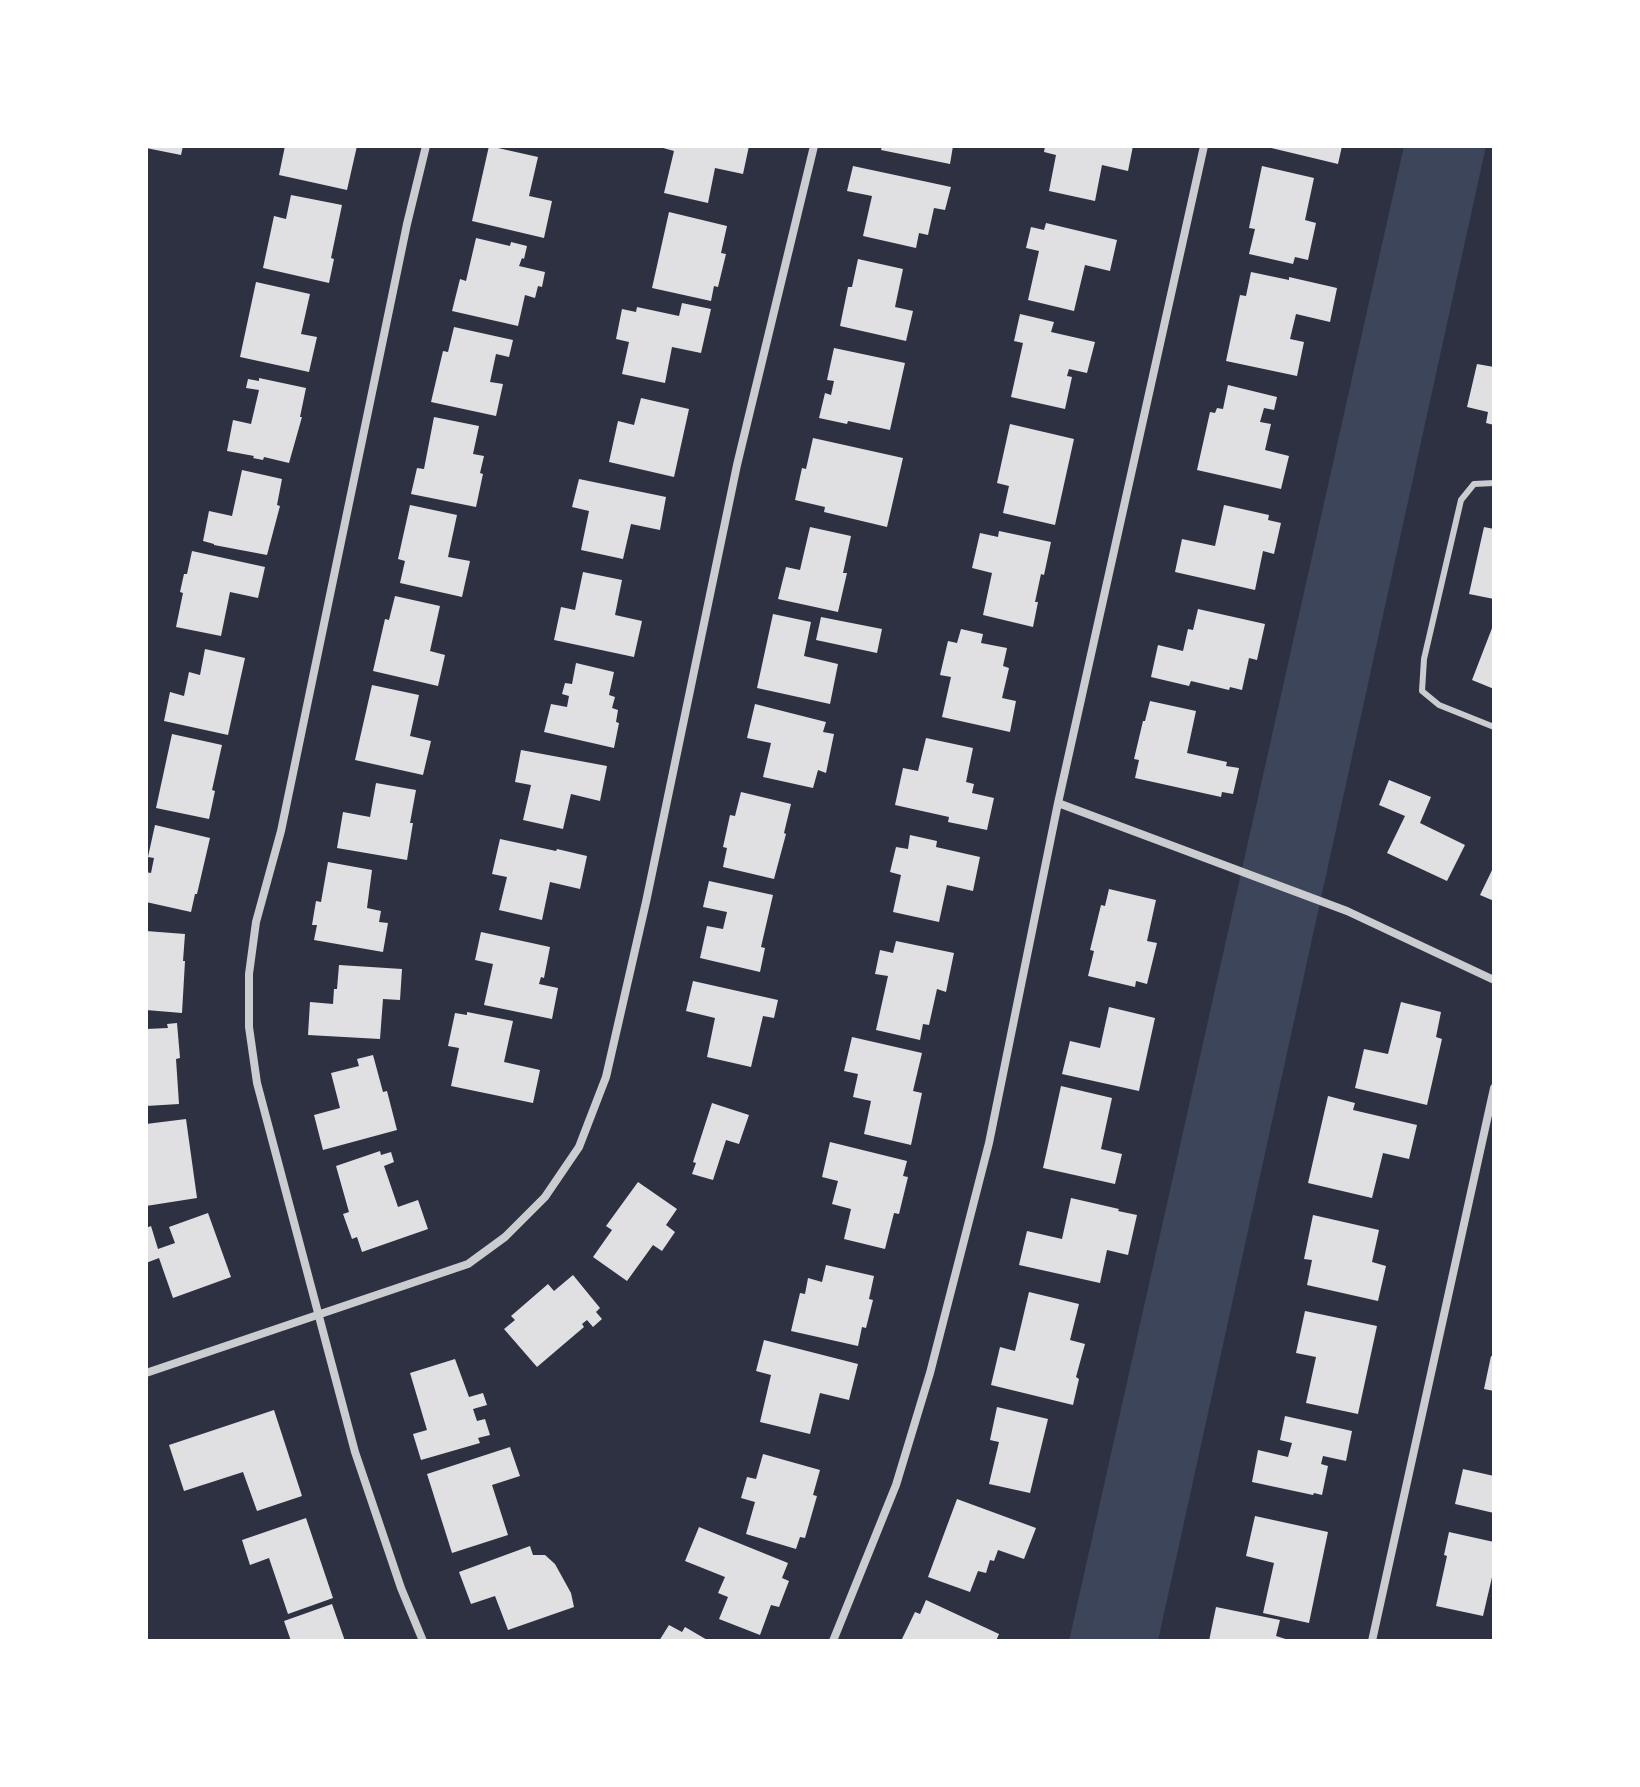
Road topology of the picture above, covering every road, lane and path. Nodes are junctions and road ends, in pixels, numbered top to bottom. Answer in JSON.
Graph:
{"nodes":[{"id":1,"x":426,"y":146,"type":"edge"},
{"id":2,"x":814,"y":146,"type":"edge"},
{"id":3,"x":1204,"y":146,"type":"edge"},
{"id":4,"x":1494,"y":483,"type":"edge"},
{"id":5,"x":1494,"y":727,"type":"edge"},
{"id":6,"x":1058,"y":803,"type":"junction"},
{"id":7,"x":1494,"y":980,"type":"edge"},
{"id":8,"x":1494,"y":1088,"type":"edge"},
{"id":9,"x":318,"y":1315,"type":"junction"},
{"id":10,"x":146,"y":1373,"type":"edge"},
{"id":11,"x":423,"y":1641,"type":"edge"},
{"id":12,"x":833,"y":1641,"type":"edge"},
{"id":13,"x":1372,"y":1641,"type":"edge"}],
"edges":[{"from":1,"to":9,"type":"street"},
{"from":2,"to":9,"type":"street"},
{"from":3,"to":6,"type":"street"},
{"from":4,"to":5,"type":"lane"},
{"from":6,"to":7,"type":"street"},
{"from":6,"to":12,"type":"street"},
{"from":8,"to":13,"type":"street"},
{"from":9,"to":10,"type":"street"},
{"from":9,"to":11,"type":"street"}]}
